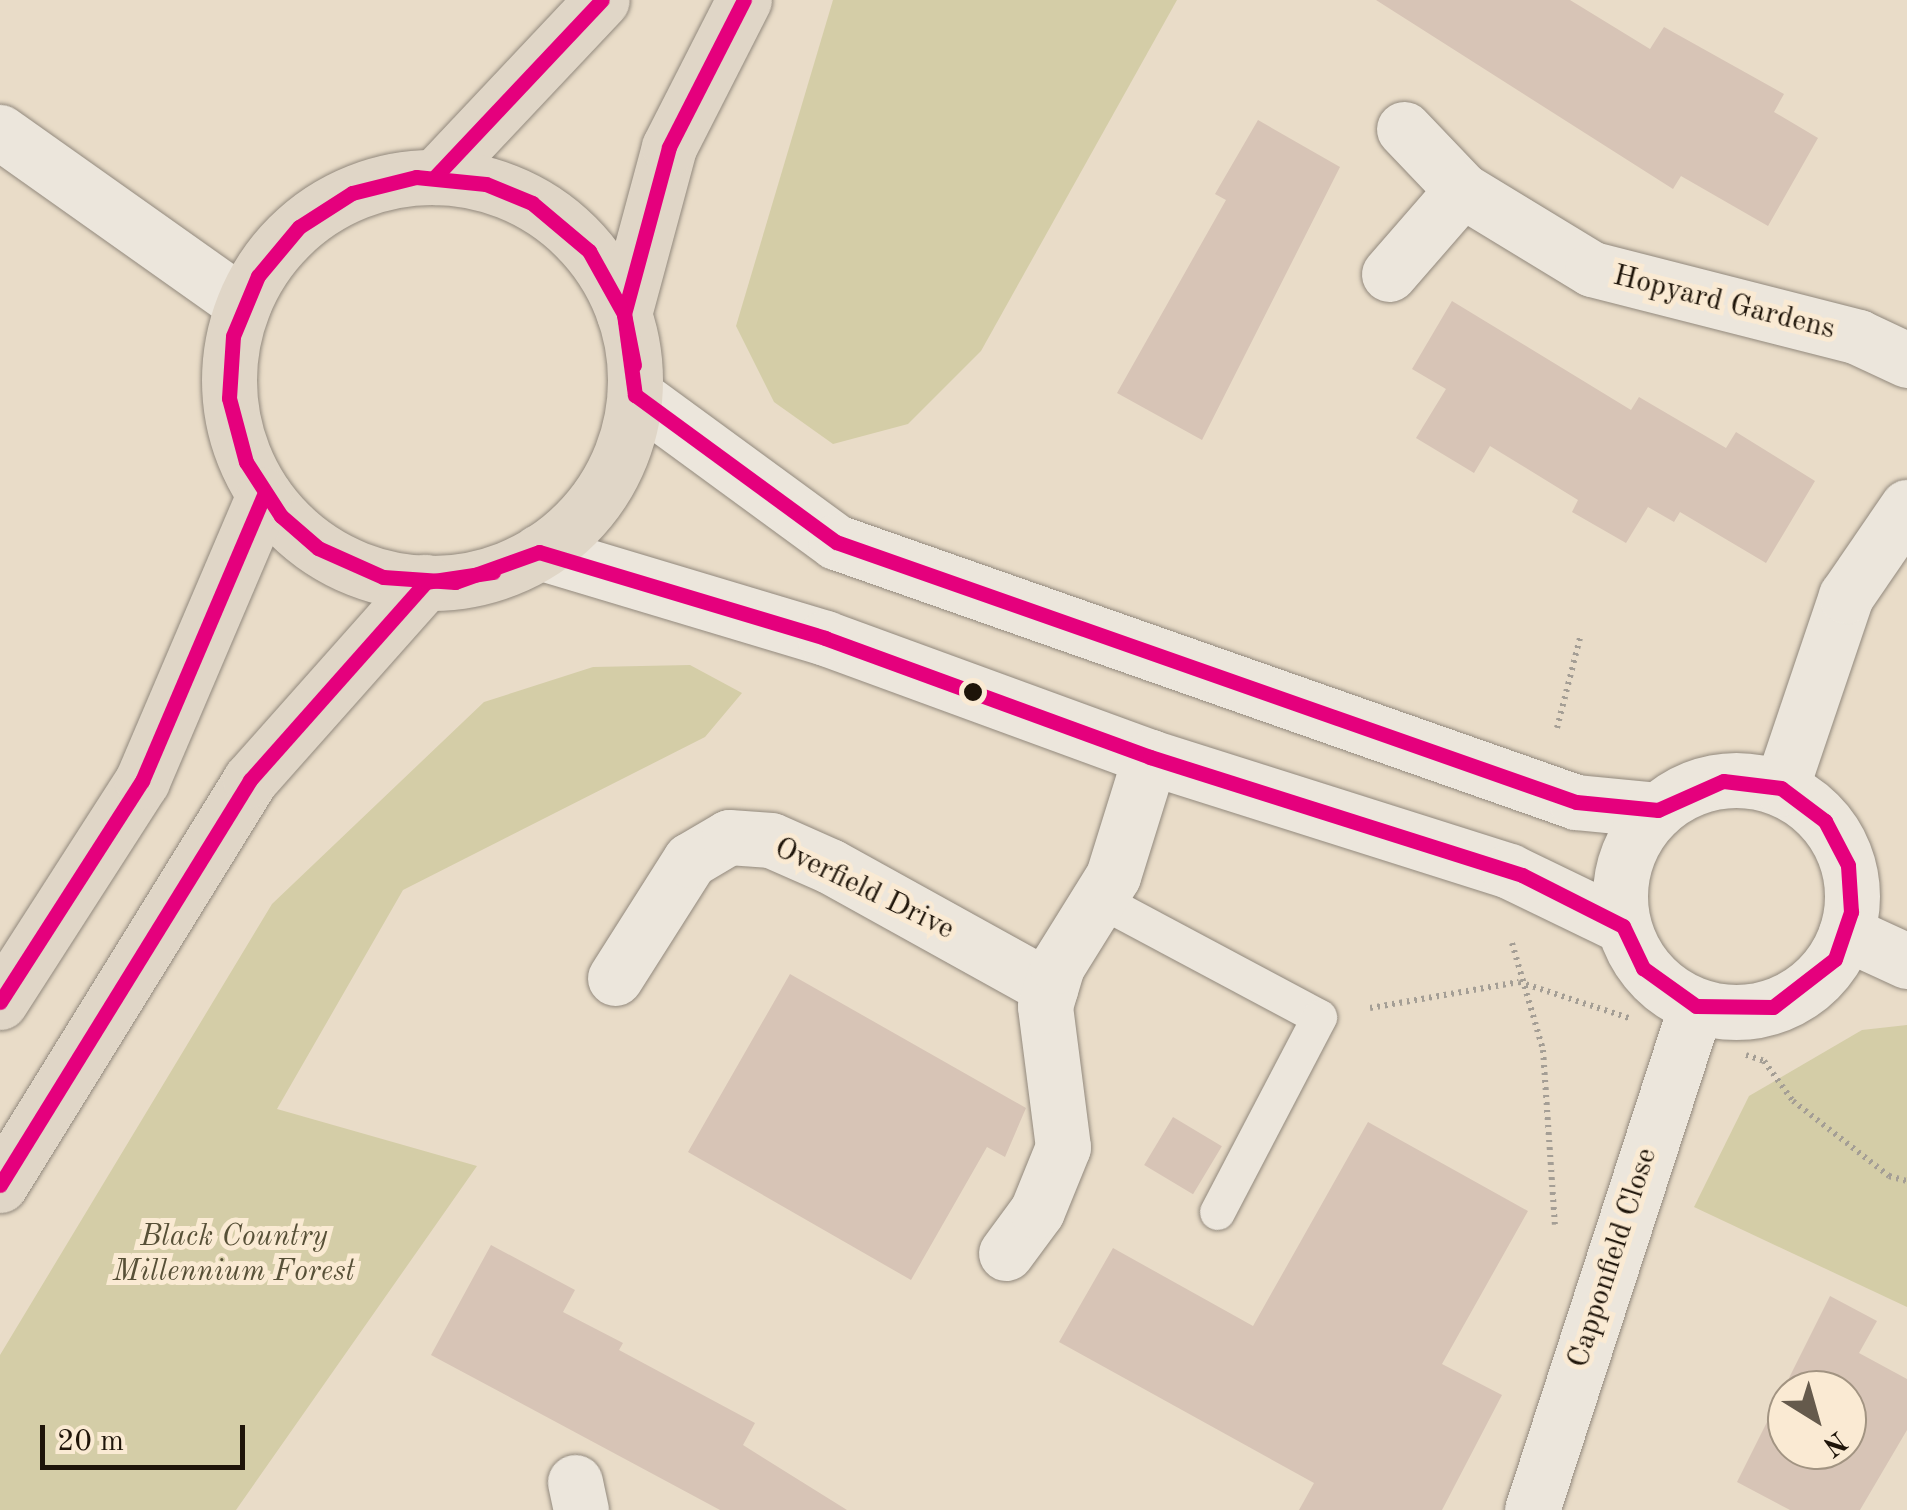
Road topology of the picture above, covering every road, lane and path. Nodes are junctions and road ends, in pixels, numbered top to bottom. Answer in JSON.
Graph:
{"nodes":[{"id":1,"x":602,"y":0,"type":"edge"},
{"id":2,"x":744,"y":0,"type":"edge"},
{"id":3,"x":1404,"y":129,"type":"dead end"},
{"id":4,"x":0,"y":132,"type":"edge"},
{"id":5,"x":435,"y":177,"type":"junction"},
{"id":6,"x":1462,"y":190,"type":"junction"},
{"id":7,"x":1389,"y":274,"type":"dead end"},
{"id":8,"x":243,"y":304,"type":"junction"},
{"id":9,"x":624,"y":314,"type":"junction"},
{"id":10,"x":1907,"y":360,"type":"edge"},
{"id":11,"x":634,"y":395,"type":"junction"},
{"id":12,"x":264,"y":495,"type":"junction"},
{"id":13,"x":1907,"y":507,"type":"edge"},
{"id":14,"x":539,"y":552,"type":"junction"},
{"id":15,"x":426,"y":582,"type":"junction"},
{"id":16,"x":1580,"y":638,"type":"dead end"},
{"id":17,"x":1150,"y":757,"type":"junction"},
{"id":18,"x":1781,"y":788,"type":"junction"},
{"id":19,"x":1541,"y":790,"type":"junction"},
{"id":20,"x":1658,"y":810,"type":"junction"},
{"id":21,"x":1510,"y":870,"type":"junction"},
{"id":22,"x":1100,"y":900,"type":"junction"},
{"id":23,"x":1623,"y":926,"type":"junction"},
{"id":24,"x":1846,"y":933,"type":"junction"},
{"id":25,"x":1907,"y":961,"type":"edge"},
{"id":26,"x":615,"y":978,"type":"dead end"},
{"id":27,"x":1518,"y":982,"type":"junction"},
{"id":28,"x":1050,"y":988,"type":"junction"},
{"id":29,"x":0,"y":1002,"type":"edge"},
{"id":30,"x":1696,"y":1006,"type":"junction"},
{"id":31,"x":1319,"y":1017,"type":"junction"},
{"id":32,"x":0,"y":1185,"type":"edge"},
{"id":33,"x":1217,"y":1212,"type":"dead end"},
{"id":34,"x":1556,"y":1232,"type":"dead end"},
{"id":35,"x":1006,"y":1253,"type":"dead end"},
{"id":36,"x":1532,"y":1510,"type":"edge"}],
"edges":[{"from":1,"to":5,"type":"highway"},
{"from":2,"to":9,"type":"highway"},
{"from":3,"to":6,"type":"street","name":"Hopyard Gardens"},
{"from":4,"to":8,"type":"street"},
{"from":5,"to":8,"type":"highway"},
{"from":5,"to":9,"type":"highway"},
{"from":6,"to":7,"type":"street"},
{"from":6,"to":10,"type":"street","name":"Hopyard Gardens"},
{"from":8,"to":12,"type":"highway"},
{"from":9,"to":11,"type":"highway"},
{"from":11,"to":14,"type":"highway"},
{"from":11,"to":19,"type":"street"},
{"from":12,"to":15,"type":"highway"},
{"from":12,"to":29,"type":"highway"},
{"from":13,"to":18,"type":"street"},
{"from":14,"to":15,"type":"highway"},
{"from":14,"to":17,"type":"street"},
{"from":15,"to":32,"type":"highway"},
{"from":16,"to":19,"type":"path"},
{"from":17,"to":21,"type":"street"},
{"from":17,"to":22,"type":"street"},
{"from":18,"to":20,"type":"street"},
{"from":18,"to":24,"type":"street"},
{"from":19,"to":20,"type":"street"},
{"from":20,"to":23,"type":"street"},
{"from":21,"to":23,"type":"street"},
{"from":21,"to":27,"type":"path"},
{"from":22,"to":28,"type":"street"},
{"from":22,"to":31,"type":"lane"},
{"from":23,"to":30,"type":"street"},
{"from":24,"to":25,"type":"street"},
{"from":24,"to":30,"type":"street"},
{"from":26,"to":28,"type":"street","name":"Overfield Drive"},
{"from":27,"to":31,"type":"path"},
{"from":27,"to":34,"type":"path"},
{"from":28,"to":35,"type":"street"},
{"from":30,"to":36,"type":"street","name":"Capponfield Close"},
{"from":31,"to":33,"type":"lane"}]}
